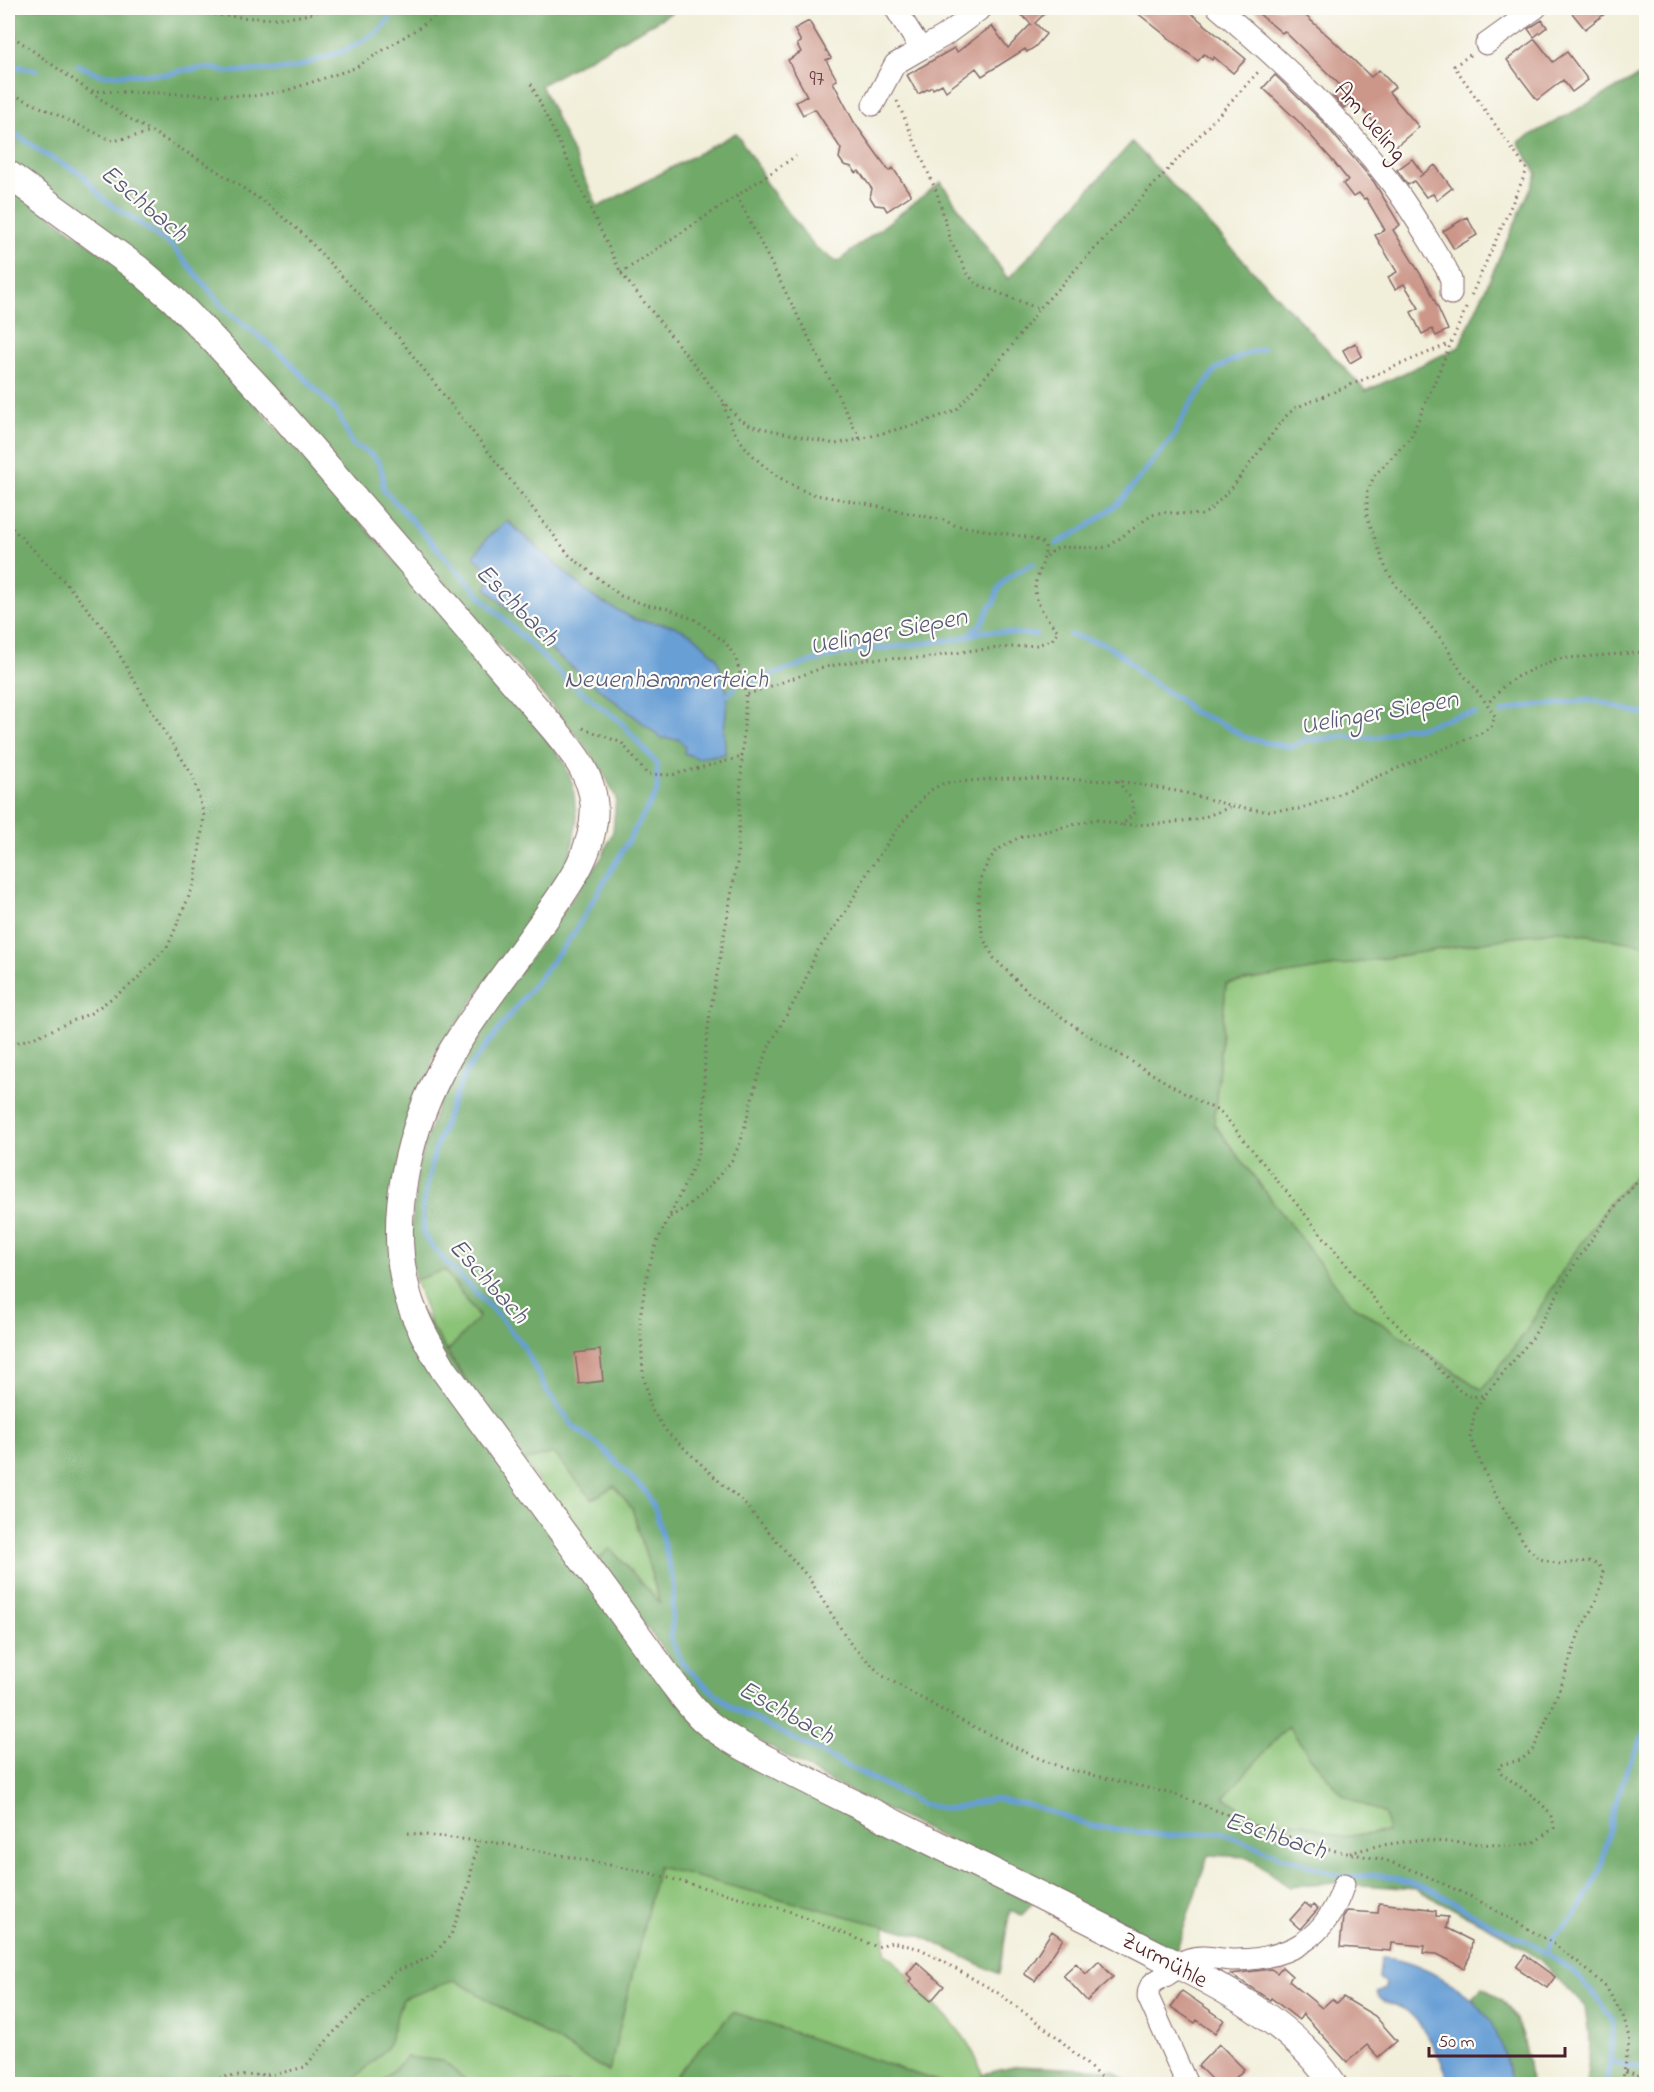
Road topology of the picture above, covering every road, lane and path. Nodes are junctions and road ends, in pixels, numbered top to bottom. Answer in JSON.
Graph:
{"nodes":[{"id":1,"x":173,"y":8,"type":"edge"},
{"id":2,"x":324,"y":8,"type":"edge"},
{"id":3,"x":444,"y":8,"type":"edge"},
{"id":4,"x":895,"y":8,"type":"edge"},
{"id":5,"x":982,"y":8,"type":"edge"},
{"id":6,"x":1218,"y":8,"type":"edge"},
{"id":7,"x":1536,"y":8,"type":"edge"},
{"id":8,"x":8,"y":33,"type":"edge"},
{"id":9,"x":1486,"y":44,"type":"joint"},
{"id":10,"x":921,"y":50,"type":"junction"},
{"id":11,"x":1274,"y":55,"type":"junction"},
{"id":12,"x":887,"y":77,"type":"junction"},
{"id":13,"x":531,"y":84,"type":"dead end"},
{"id":14,"x":90,"y":91,"type":"junction"},
{"id":15,"x":8,"y":92,"type":"edge"},
{"id":16,"x":873,"y":105,"type":"dead end"},
{"id":17,"x":152,"y":132,"type":"junction"},
{"id":18,"x":796,"y":156,"type":"dead end"},
{"id":19,"x":8,"y":174,"type":"edge"},
{"id":20,"x":737,"y":196,"type":"junction"},
{"id":21,"x":621,"y":273,"type":"junction"},
{"id":22,"x":1463,"y":299,"type":"junction"},
{"id":23,"x":1039,"y":309,"type":"junction"},
{"id":24,"x":1449,"y":344,"type":"junction"},
{"id":25,"x":724,"y":402,"type":"junction"},
{"id":26,"x":860,"y":439,"type":"junction"},
{"id":27,"x":8,"y":524,"type":"edge"},
{"id":28,"x":1046,"y":556,"type":"junction"},
{"id":29,"x":1647,"y":652,"type":"edge"},
{"id":30,"x":747,"y":695,"type":"junction"},
{"id":31,"x":1487,"y":704,"type":"junction"},
{"id":32,"x":580,"y":727,"type":"dead end"},
{"id":33,"x":742,"y":757,"type":"junction"},
{"id":34,"x":1118,"y":781,"type":"junction"},
{"id":35,"x":1233,"y":806,"type":"junction"},
{"id":36,"x":1122,"y":825,"type":"junction"},
{"id":37,"x":8,"y":1045,"type":"edge"},
{"id":38,"x":1647,"y":1172,"type":"edge"},
{"id":39,"x":668,"y":1218,"type":"junction"},
{"id":40,"x":1485,"y":1395,"type":"junction"},
{"id":41,"x":408,"y":1833,"type":"dead end"},
{"id":42,"x":478,"y":1841,"type":"junction"},
{"id":43,"x":1348,"y":1853,"type":"junction"},
{"id":44,"x":1347,"y":1859,"type":"dead end"},
{"id":45,"x":1344,"y":1884,"type":"dead end"},
{"id":46,"x":1179,"y":1965,"type":"junction"},
{"id":47,"x":1626,"y":2071,"type":"junction"},
{"id":48,"x":1647,"y":2078,"type":"edge"},
{"id":49,"x":210,"y":2085,"type":"edge"},
{"id":50,"x":1108,"y":2085,"type":"edge"},
{"id":51,"x":1186,"y":2085,"type":"edge"},
{"id":52,"x":1333,"y":2085,"type":"edge"},
{"id":53,"x":1622,"y":2085,"type":"edge"},
{"id":54,"x":1630,"y":2085,"type":"edge"}],
"edges":[{"from":1,"to":2,"type":"path"},
{"from":3,"to":14,"type":"path"},
{"from":4,"to":10,"type":"street"},
{"from":5,"to":10,"type":"street"},
{"from":6,"to":11,"type":"street","name":"Am Ueling"},
{"from":7,"to":9,"type":"street"},
{"from":8,"to":14,"type":"path"},
{"from":9,"to":22,"type":"path"},
{"from":10,"to":12,"type":"street"},
{"from":11,"to":22,"type":"street","name":"Am Ueling"},
{"from":11,"to":23,"type":"path"},
{"from":12,"to":16,"type":"street"},
{"from":12,"to":23,"type":"path"},
{"from":13,"to":21,"type":"path"},
{"from":14,"to":17,"type":"path"},
{"from":15,"to":17,"type":"path"},
{"from":17,"to":30,"type":"path"},
{"from":18,"to":20,"type":"path"},
{"from":19,"to":46,"type":"main road","name":"Zurmühle"},
{"from":20,"to":21,"type":"path"},
{"from":20,"to":26,"type":"path"},
{"from":21,"to":25,"type":"path"},
{"from":22,"to":24,"type":"path"},
{"from":23,"to":26,"type":"path"},
{"from":24,"to":28,"type":"path"},
{"from":24,"to":31,"type":"path"},
{"from":25,"to":26,"type":"path"},
{"from":25,"to":28,"type":"path"},
{"from":27,"to":37,"type":"path"},
{"from":28,"to":30,"type":"path"},
{"from":29,"to":31,"type":"path"},
{"from":30,"to":33,"type":"path"},
{"from":31,"to":35,"type":"path"},
{"from":32,"to":33,"type":"path"},
{"from":33,"to":39,"type":"path"},
{"from":34,"to":35,"type":"path"},
{"from":34,"to":36,"type":"path"},
{"from":34,"to":39,"type":"path"},
{"from":35,"to":36,"type":"path"},
{"from":36,"to":40,"type":"path"},
{"from":38,"to":40,"type":"path"},
{"from":39,"to":43,"type":"path"},
{"from":40,"to":43,"type":"path"},
{"from":41,"to":42,"type":"path"},
{"from":42,"to":49,"type":"path"},
{"from":42,"to":50,"type":"path"},
{"from":43,"to":44,"type":"path"},
{"from":43,"to":47,"type":"path"},
{"from":45,"to":46,"type":"street"},
{"from":46,"to":51,"type":"street"},
{"from":46,"to":52,"type":"main road","name":"Zurmühle"},
{"from":47,"to":48,"type":"path"},
{"from":47,"to":53,"type":"path"},
{"from":47,"to":54,"type":"path"}]}
